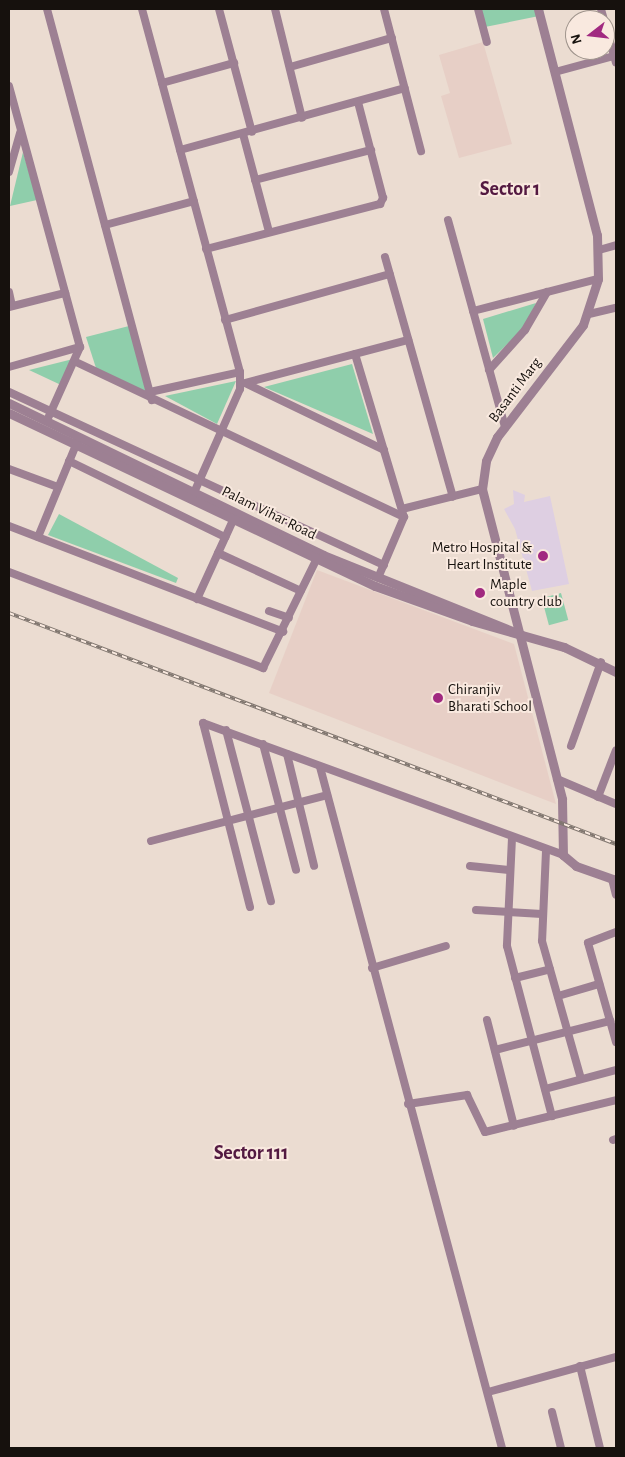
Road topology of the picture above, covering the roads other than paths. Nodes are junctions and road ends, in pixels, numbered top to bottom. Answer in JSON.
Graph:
{"nodes":[{"id":1,"x":47,"y":9,"type":"edge"},
{"id":2,"x":142,"y":9,"type":"edge"},
{"id":3,"x":219,"y":9,"type":"edge"},
{"id":4,"x":275,"y":9,"type":"edge"},
{"id":5,"x":384,"y":9,"type":"edge"},
{"id":6,"x":478,"y":9,"type":"edge"},
{"id":7,"x":538,"y":9,"type":"edge"},
{"id":8,"x":392,"y":38,"type":"junction"},
{"id":9,"x":487,"y":42,"type":"dead end"},
{"id":10,"x":615,"y":60,"type":"edge"},
{"id":11,"x":234,"y":63,"type":"junction"},
{"id":12,"x":290,"y":67,"type":"junction"},
{"id":13,"x":555,"y":72,"type":"junction"},
{"id":14,"x":162,"y":84,"type":"junction"},
{"id":15,"x":9,"y":86,"type":"edge"},
{"id":16,"x":405,"y":88,"type":"junction"},
{"id":17,"x":358,"y":102,"type":"junction"},
{"id":18,"x":13,"y":115,"type":"edge"},
{"id":19,"x":302,"y":118,"type":"junction"},
{"id":20,"x":21,"y":131,"type":"junction"},
{"id":21,"x":252,"y":132,"type":"junction"},
{"id":22,"x":243,"y":134,"type":"junction"},
{"id":23,"x":180,"y":150,"type":"junction"},
{"id":24,"x":372,"y":150,"type":"junction"},
{"id":25,"x":421,"y":151,"type":"dead end"},
{"id":26,"x":9,"y":172,"type":"edge"},
{"id":27,"x":255,"y":180,"type":"junction"},
{"id":28,"x":194,"y":201,"type":"junction"},
{"id":29,"x":448,"y":220,"type":"dead end"},
{"id":30,"x":105,"y":225,"type":"junction"},
{"id":31,"x":269,"y":232,"type":"junction"},
{"id":32,"x":616,"y":245,"type":"edge"},
{"id":33,"x":206,"y":249,"type":"junction"},
{"id":34,"x":599,"y":250,"type":"junction"},
{"id":35,"x":385,"y":258,"type":"dead end"},
{"id":36,"x":390,"y":274,"type":"junction"},
{"id":37,"x":598,"y":279,"type":"junction"},
{"id":38,"x":9,"y":292,"type":"edge"},
{"id":39,"x":546,"y":292,"type":"junction"},
{"id":40,"x":65,"y":293,"type":"junction"},
{"id":41,"x":11,"y":307,"type":"edge"},
{"id":42,"x":616,"y":308,"type":"edge"},
{"id":43,"x":473,"y":311,"type":"junction"},
{"id":44,"x":589,"y":314,"type":"junction"},
{"id":45,"x":226,"y":320,"type":"junction"},
{"id":46,"x":408,"y":340,"type":"junction"},
{"id":47,"x":80,"y":347,"type":"junction"},
{"id":48,"x":355,"y":354,"type":"junction"},
{"id":49,"x":76,"y":362,"type":"junction"},
{"id":50,"x":9,"y":367,"type":"edge"},
{"id":51,"x":489,"y":370,"type":"junction"},
{"id":52,"x":240,"y":372,"type":"junction"},
{"id":53,"x":244,"y":384,"type":"junction"},
{"id":54,"x":9,"y":392,"type":"edge"},
{"id":55,"x":150,"y":396,"type":"junction"},
{"id":56,"x":9,"y":403,"type":"edge"},
{"id":57,"x":9,"y":413,"type":"edge"},
{"id":58,"x":51,"y":413,"type":"junction"},
{"id":59,"x":504,"y":424,"type":"junction"},
{"id":60,"x":43,"y":427,"type":"junction"},
{"id":61,"x":221,"y":433,"type":"junction"},
{"id":62,"x":76,"y":443,"type":"junction"},
{"id":63,"x":384,"y":450,"type":"junction"},
{"id":64,"x":69,"y":461,"type":"junction"},
{"id":65,"x":9,"y":469,"type":"edge"},
{"id":66,"x":199,"y":480,"type":"junction"},
{"id":67,"x":58,"y":487,"type":"junction"},
{"id":68,"x":482,"y":489,"type":"junction"},
{"id":69,"x":194,"y":493,"type":"junction"},
{"id":70,"x":453,"y":497,"type":"junction"},
{"id":71,"x":403,"y":513,"type":"junction"},
{"id":72,"x":235,"y":516,"type":"junction"},
{"id":73,"x":9,"y":526,"type":"edge"},
{"id":74,"x":38,"y":537,"type":"junction"},
{"id":75,"x":225,"y":537,"type":"junction"},
{"id":76,"x":218,"y":553,"type":"junction"},
{"id":77,"x":318,"y":556,"type":"junction"},
{"id":78,"x":384,"y":565,"type":"junction"},
{"id":79,"x":9,"y":572,"type":"edge"},
{"id":80,"x":378,"y":578,"type":"junction"},
{"id":81,"x":301,"y":591,"type":"junction"},
{"id":82,"x":197,"y":598,"type":"junction"},
{"id":83,"x":269,"y":611,"type":"dead end"},
{"id":84,"x":289,"y":618,"type":"junction"},
{"id":85,"x":283,"y":632,"type":"junction"},
{"id":86,"x":522,"y":635,"type":"junction"},
{"id":87,"x":600,"y":662,"type":"junction"},
{"id":88,"x":616,"y":672,"type":"edge"},
{"id":89,"x":226,"y":730,"type":"junction"},
{"id":90,"x":263,"y":744,"type":"junction"},
{"id":91,"x":571,"y":746,"type":"dead end"},
{"id":92,"x":616,"y":750,"type":"edge"},
{"id":93,"x":287,"y":754,"type":"junction"},
{"id":94,"x":320,"y":767,"type":"junction"},
{"id":95,"x":557,"y":779,"type":"junction"},
{"id":96,"x":327,"y":795,"type":"junction"},
{"id":97,"x":598,"y":797,"type":"junction"},
{"id":98,"x":298,"y":803,"type":"junction"},
{"id":99,"x":616,"y":804,"type":"edge"},
{"id":100,"x":279,"y":808,"type":"junction"},
{"id":101,"x":248,"y":815,"type":"junction"},
{"id":102,"x":226,"y":821,"type":"junction"},
{"id":103,"x":512,"y":838,"type":"junction"},
{"id":104,"x":151,"y":841,"type":"dead end"},
{"id":105,"x":546,"y":851,"type":"junction"},
{"id":106,"x":563,"y":855,"type":"junction"},
{"id":107,"x":314,"y":866,"type":"dead end"},
{"id":108,"x":470,"y":866,"type":"dead end"},
{"id":109,"x":296,"y":870,"type":"dead end"},
{"id":110,"x":509,"y":870,"type":"junction"},
{"id":111,"x":614,"y":880,"type":"edge"},
{"id":112,"x":616,"y":895,"type":"edge"},
{"id":113,"x":271,"y":901,"type":"dead end"},
{"id":114,"x":250,"y":907,"type":"dead end"},
{"id":115,"x":476,"y":910,"type":"dead end"},
{"id":116,"x":507,"y":911,"type":"junction"},
{"id":117,"x":542,"y":914,"type":"junction"},
{"id":118,"x":616,"y":932,"type":"edge"},
{"id":119,"x":446,"y":946,"type":"dead end"},
{"id":120,"x":372,"y":968,"type":"junction"},
{"id":121,"x":550,"y":969,"type":"junction"},
{"id":122,"x":515,"y":978,"type":"junction"},
{"id":123,"x":599,"y":984,"type":"junction"},
{"id":124,"x":558,"y":996,"type":"junction"},
{"id":125,"x":487,"y":1020,"type":"dead end"},
{"id":126,"x":610,"y":1021,"type":"junction"},
{"id":127,"x":569,"y":1033,"type":"junction"},
{"id":128,"x":534,"y":1042,"type":"junction"},
{"id":129,"x":616,"y":1042,"type":"edge"},
{"id":130,"x":495,"y":1050,"type":"junction"},
{"id":131,"x":616,"y":1070,"type":"edge"},
{"id":132,"x":581,"y":1079,"type":"junction"},
{"id":133,"x":545,"y":1089,"type":"junction"},
{"id":134,"x":616,"y":1100,"type":"edge"},
{"id":135,"x":408,"y":1104,"type":"junction"},
{"id":136,"x":552,"y":1116,"type":"junction"},
{"id":137,"x":514,"y":1126,"type":"junction"},
{"id":138,"x":616,"y":1357,"type":"edge"},
{"id":139,"x":580,"y":1366,"type":"junction"},
{"id":140,"x":488,"y":1392,"type":"junction"},
{"id":141,"x":552,"y":1412,"type":"dead end"},
{"id":142,"x":502,"y":1448,"type":"edge"},
{"id":143,"x":561,"y":1448,"type":"edge"},
{"id":144,"x":600,"y":1448,"type":"edge"}],
"edges":[{"from":1,"to":30,"type":"street"},
{"from":2,"to":14,"type":"street"},
{"from":3,"to":11,"type":"street"},
{"from":4,"to":12,"type":"street"},
{"from":5,"to":8,"type":"street"},
{"from":6,"to":9,"type":"street"},
{"from":7,"to":13,"type":"street","name":"Basanti Marg"},
{"from":8,"to":12,"type":"street"},
{"from":8,"to":16,"type":"street"},
{"from":10,"to":13,"type":"street"},
{"from":11,"to":14,"type":"street"},
{"from":11,"to":21,"type":"street"},
{"from":12,"to":19,"type":"street"},
{"from":13,"to":34,"type":"street","name":"Basanti Marg"},
{"from":14,"to":23,"type":"street"},
{"from":15,"to":18,"type":"street"},
{"from":16,"to":17,"type":"street"},
{"from":16,"to":25,"type":"street"},
{"from":17,"to":19,"type":"street"},
{"from":17,"to":24,"type":"street"},
{"from":18,"to":20,"type":"street"},
{"from":19,"to":21,"type":"street"},
{"from":20,"to":26,"type":"street"},
{"from":20,"to":40,"type":"street"},
{"from":21,"to":22,"type":"street"},
{"from":22,"to":23,"type":"street"},
{"from":22,"to":27,"type":"street"},
{"from":23,"to":28,"type":"street"},
{"from":24,"to":27,"type":"street"},
{"from":24,"to":31,"type":"street"},
{"from":27,"to":31,"type":"street"},
{"from":28,"to":30,"type":"street"},
{"from":28,"to":33,"type":"street"},
{"from":29,"to":43,"type":"street"},
{"from":30,"to":55,"type":"street"},
{"from":31,"to":33,"type":"street"},
{"from":32,"to":34,"type":"street"},
{"from":33,"to":45,"type":"street"},
{"from":34,"to":37,"type":"street","name":"Basanti Marg"},
{"from":35,"to":36,"type":"street"},
{"from":36,"to":45,"type":"street"},
{"from":36,"to":46,"type":"street"},
{"from":37,"to":39,"type":"street"},
{"from":37,"to":44,"type":"street","name":"Basanti Marg"},
{"from":38,"to":41,"type":"street"},
{"from":39,"to":43,"type":"street"},
{"from":39,"to":51,"type":"street"},
{"from":40,"to":41,"type":"street"},
{"from":40,"to":47,"type":"street"},
{"from":42,"to":44,"type":"street"},
{"from":43,"to":51,"type":"street"},
{"from":44,"to":59,"type":"street","name":"Basanti Marg"},
{"from":45,"to":52,"type":"street"},
{"from":46,"to":48,"type":"street"},
{"from":46,"to":70,"type":"street"},
{"from":47,"to":49,"type":"street"},
{"from":47,"to":50,"type":"street"},
{"from":48,"to":53,"type":"street"},
{"from":48,"to":63,"type":"street"},
{"from":49,"to":55,"type":"street"},
{"from":49,"to":58,"type":"street"},
{"from":51,"to":59,"type":"street"},
{"from":52,"to":53,"type":"street"},
{"from":52,"to":55,"type":"street"},
{"from":53,"to":61,"type":"street"},
{"from":53,"to":63,"type":"street"},
{"from":54,"to":58,"type":"street"},
{"from":55,"to":61,"type":"street"},
{"from":56,"to":60,"type":"street","name":"Palam Vihar Road"},
{"from":57,"to":60,"type":"street","name":"Palam Vihar Road"},
{"from":58,"to":60,"type":"street"},
{"from":58,"to":66,"type":"street"},
{"from":59,"to":68,"type":"street","name":"Basanti Marg"},
{"from":60,"to":62,"type":"street","name":"Palam Vihar Road"},
{"from":61,"to":66,"type":"street"},
{"from":61,"to":71,"type":"street"},
{"from":62,"to":64,"type":"street"},
{"from":62,"to":69,"type":"street","name":"Palam Vihar Road"},
{"from":62,"to":72,"type":"street","name":"Palam Vihar Road"},
{"from":63,"to":71,"type":"street"},
{"from":64,"to":67,"type":"street"},
{"from":64,"to":75,"type":"street"},
{"from":65,"to":67,"type":"street"},
{"from":66,"to":69,"type":"street"},
{"from":66,"to":78,"type":"street"},
{"from":67,"to":74,"type":"street"},
{"from":68,"to":70,"type":"street"},
{"from":68,"to":86,"type":"street","name":"Basanti Marg"},
{"from":69,"to":72,"type":"street","name":"Palam Vihar Road"},
{"from":70,"to":71,"type":"street"},
{"from":71,"to":78,"type":"street"},
{"from":72,"to":75,"type":"street"},
{"from":72,"to":77,"type":"street","name":"Palam Vihar Road"},
{"from":73,"to":74,"type":"street"},
{"from":74,"to":82,"type":"street"},
{"from":75,"to":76,"type":"street"},
{"from":76,"to":81,"type":"street"},
{"from":76,"to":82,"type":"street"},
{"from":77,"to":80,"type":"street","name":"Palam Vihar Road"},
{"from":77,"to":81,"type":"street"},
{"from":77,"to":86,"type":"street","name":"Palam Vihar Road"},
{"from":78,"to":80,"type":"street"},
{"from":79,"to":85,"type":"street"},
{"from":80,"to":86,"type":"street","name":"Palam Vihar Road"},
{"from":81,"to":84,"type":"street"},
{"from":82,"to":85,"type":"street"},
{"from":83,"to":84,"type":"street"},
{"from":84,"to":85,"type":"street"},
{"from":86,"to":87,"type":"street","name":"Palam Vihar Road"},
{"from":86,"to":95,"type":"street","name":"Basanti Marg"},
{"from":87,"to":88,"type":"street","name":"Palam Vihar Road"},
{"from":87,"to":91,"type":"street"},
{"from":89,"to":90,"type":"street"},
{"from":89,"to":101,"type":"street"},
{"from":89,"to":102,"type":"street"},
{"from":90,"to":93,"type":"street"},
{"from":90,"to":100,"type":"street"},
{"from":92,"to":97,"type":"street"},
{"from":93,"to":94,"type":"street"},
{"from":93,"to":98,"type":"street"},
{"from":94,"to":96,"type":"street"},
{"from":94,"to":103,"type":"street"},
{"from":95,"to":97,"type":"street"},
{"from":95,"to":106,"type":"street","name":"Basanti Marg"},
{"from":96,"to":98,"type":"street"},
{"from":96,"to":120,"type":"street"},
{"from":97,"to":99,"type":"street"},
{"from":98,"to":100,"type":"street"},
{"from":98,"to":107,"type":"street"},
{"from":100,"to":101,"type":"street"},
{"from":100,"to":109,"type":"street"},
{"from":101,"to":102,"type":"street"},
{"from":101,"to":113,"type":"street"},
{"from":102,"to":104,"type":"street"},
{"from":102,"to":114,"type":"street"},
{"from":103,"to":105,"type":"street"},
{"from":103,"to":110,"type":"street"},
{"from":105,"to":106,"type":"street"},
{"from":105,"to":117,"type":"street"},
{"from":106,"to":111,"type":"street"},
{"from":108,"to":110,"type":"street"},
{"from":110,"to":116,"type":"street"},
{"from":111,"to":112,"type":"street"},
{"from":115,"to":116,"type":"street"},
{"from":116,"to":117,"type":"street"},
{"from":116,"to":122,"type":"street"},
{"from":117,"to":121,"type":"street"},
{"from":118,"to":123,"type":"street"},
{"from":119,"to":120,"type":"street"},
{"from":120,"to":135,"type":"street"},
{"from":121,"to":122,"type":"street"},
{"from":121,"to":124,"type":"street"},
{"from":122,"to":128,"type":"street"},
{"from":123,"to":124,"type":"street"},
{"from":123,"to":126,"type":"street"},
{"from":124,"to":127,"type":"street"},
{"from":125,"to":130,"type":"street"},
{"from":126,"to":127,"type":"street"},
{"from":126,"to":129,"type":"street"},
{"from":127,"to":128,"type":"street"},
{"from":127,"to":132,"type":"street"},
{"from":128,"to":130,"type":"street"},
{"from":128,"to":133,"type":"street"},
{"from":130,"to":137,"type":"street"},
{"from":131,"to":132,"type":"street"},
{"from":132,"to":133,"type":"street"},
{"from":133,"to":136,"type":"street"},
{"from":134,"to":136,"type":"street"},
{"from":135,"to":137,"type":"street"},
{"from":135,"to":140,"type":"street"},
{"from":136,"to":137,"type":"street"},
{"from":138,"to":139,"type":"street"},
{"from":139,"to":140,"type":"street"},
{"from":139,"to":144,"type":"street"},
{"from":140,"to":142,"type":"street"},
{"from":141,"to":143,"type":"street"}]}
